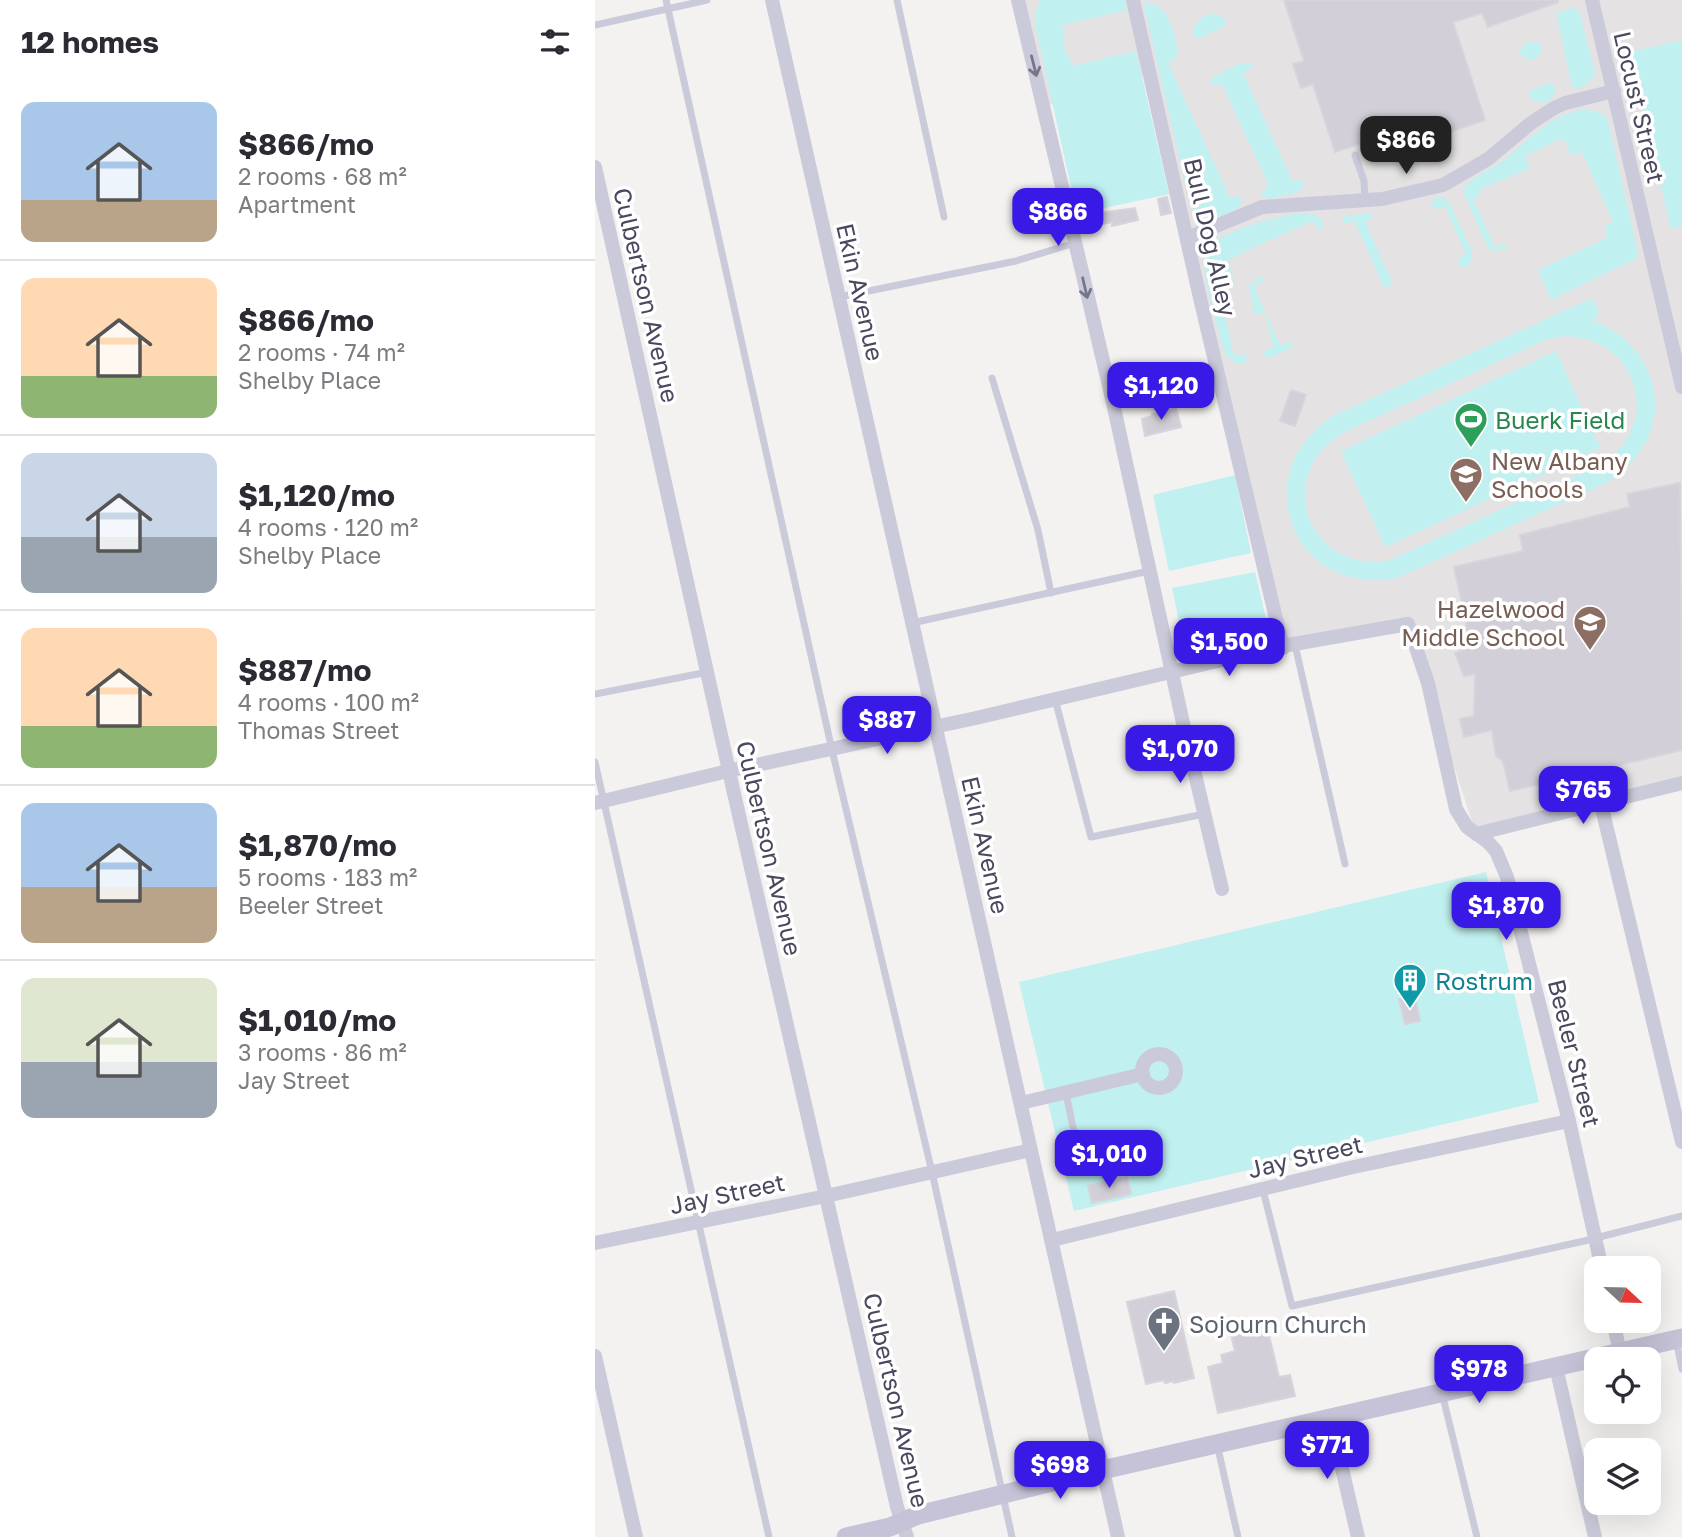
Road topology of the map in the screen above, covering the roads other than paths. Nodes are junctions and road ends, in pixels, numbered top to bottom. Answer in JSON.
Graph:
{"nodes":[{"id":1,"x":707,"y":0,"type":"edge"},
{"id":2,"x":772,"y":0,"type":"edge"},
{"id":3,"x":897,"y":0,"type":"edge"},
{"id":4,"x":1018,"y":0,"type":"edge"},
{"id":5,"x":1133,"y":0,"type":"edge"},
{"id":6,"x":1592,"y":0,"type":"edge"},
{"id":7,"x":667,"y":4,"type":"edge"},
{"id":8,"x":595,"y":25,"type":"edge"},
{"id":9,"x":1614,"y":91,"type":"junction"},
{"id":10,"x":1355,"y":155,"type":"dead end"},
{"id":11,"x":595,"y":167,"type":"edge"},
{"id":12,"x":1365,"y":201,"type":"junction"},
{"id":13,"x":944,"y":217,"type":"dead end"},
{"id":14,"x":1187,"y":238,"type":"junction"},
{"id":15,"x":1075,"y":243,"type":"junction"},
{"id":16,"x":839,"y":297,"type":"junction"},
{"id":17,"x":992,"y":378,"type":"dead end"},
{"id":18,"x":1682,"y":387,"type":"edge"},
{"id":19,"x":1150,"y":571,"type":"junction"},
{"id":20,"x":1051,"y":593,"type":"junction"},
{"id":21,"x":912,"y":623,"type":"junction"},
{"id":22,"x":1289,"y":646,"type":"junction"},
{"id":23,"x":708,"y":671,"type":"junction"},
{"id":24,"x":1172,"y":673,"type":"junction"},
{"id":25,"x":595,"y":694,"type":"edge"},
{"id":26,"x":1055,"y":699,"type":"junction"},
{"id":27,"x":936,"y":727,"type":"junction"},
{"id":28,"x":832,"y":750,"type":"junction"},
{"id":29,"x":595,"y":762,"type":"edge"},
{"id":30,"x":729,"y":771,"type":"junction"},
{"id":31,"x":1682,"y":783,"type":"edge"},
{"id":32,"x":599,"y":802,"type":"edge"},
{"id":33,"x":1601,"y":804,"type":"junction"},
{"id":34,"x":1205,"y":813,"type":"junction"},
{"id":35,"x":1476,"y":834,"type":"junction"},
{"id":36,"x":1345,"y":864,"type":"dead end"},
{"id":37,"x":1222,"y":889,"type":"dead end"},
{"id":38,"x":1143,"y":1074,"type":"dead end"},
{"id":39,"x":1066,"y":1093,"type":"junction"},
{"id":40,"x":1021,"y":1103,"type":"junction"},
{"id":41,"x":1569,"y":1121,"type":"junction"},
{"id":42,"x":1682,"y":1142,"type":"edge"},
{"id":43,"x":1031,"y":1150,"type":"junction"},
{"id":44,"x":932,"y":1172,"type":"junction"},
{"id":45,"x":1082,"y":1172,"type":"dead end"},
{"id":46,"x":1263,"y":1190,"type":"junction"},
{"id":47,"x":826,"y":1196,"type":"junction"},
{"id":48,"x":1682,"y":1216,"type":"edge"},
{"id":49,"x":699,"y":1222,"type":"junction"},
{"id":50,"x":1595,"y":1238,"type":"junction"},
{"id":51,"x":1052,"y":1240,"type":"junction"},
{"id":52,"x":595,"y":1243,"type":"edge"},
{"id":53,"x":1599,"y":1256,"type":"edge"},
{"id":54,"x":1679,"y":1338,"type":"edge"},
{"id":55,"x":1641,"y":1347,"type":"edge"},
{"id":56,"x":595,"y":1356,"type":"edge"},
{"id":57,"x":1584,"y":1360,"type":"edge"},
{"id":58,"x":1556,"y":1367,"type":"junction"},
{"id":59,"x":1682,"y":1369,"type":"edge"},
{"id":60,"x":1442,"y":1393,"type":"junction"},
{"id":61,"x":1330,"y":1418,"type":"junction"},
{"id":62,"x":1217,"y":1444,"type":"junction"},
{"id":63,"x":1103,"y":1470,"type":"junction"},
{"id":64,"x":1002,"y":1494,"type":"junction"},
{"id":65,"x":905,"y":1529,"type":"edge"},
{"id":66,"x":636,"y":1537,"type":"edge"},
{"id":67,"x":769,"y":1537,"type":"edge"},
{"id":68,"x":846,"y":1537,"type":"edge"},
{"id":69,"x":1012,"y":1537,"type":"edge"},
{"id":70,"x":1118,"y":1537,"type":"edge"},
{"id":71,"x":1238,"y":1537,"type":"edge"},
{"id":72,"x":1358,"y":1537,"type":"edge"},
{"id":73,"x":1477,"y":1537,"type":"edge"},
{"id":74,"x":1595,"y":1537,"type":"edge"}],
"edges":[{"from":1,"to":7,"type":"lane"},
{"from":2,"to":16,"type":"street","name":"Ekin Avenue"},
{"from":3,"to":13,"type":"lane"},
{"from":4,"to":15,"type":"street","one_way":true},
{"from":5,"to":14,"type":"street","name":"Bull Dog Alley"},
{"from":6,"to":9,"type":"street","name":"Locust Street"},
{"from":7,"to":8,"type":"lane"},
{"from":7,"to":28,"type":"lane"},
{"from":9,"to":12,"type":"street"},
{"from":9,"to":18,"type":"street","name":"Locust Street"},
{"from":10,"to":12,"type":"lane"},
{"from":11,"to":23,"type":"street","name":"Culbertson Avenue"},
{"from":12,"to":14,"type":"street"},
{"from":14,"to":22,"type":"street","name":"Bull Dog Alley"},
{"from":15,"to":16,"type":"lane"},
{"from":15,"to":19,"type":"street","one_way":true},
{"from":16,"to":21,"type":"street","name":"Ekin Avenue"},
{"from":17,"to":20,"type":"lane"},
{"from":19,"to":20,"type":"lane"},
{"from":19,"to":24,"type":"street"},
{"from":20,"to":21,"type":"lane"},
{"from":21,"to":27,"type":"street","name":"Ekin Avenue"},
{"from":22,"to":24,"type":"street"},
{"from":22,"to":35,"type":"street","name":"Beeler Street"},
{"from":22,"to":36,"type":"lane"},
{"from":23,"to":25,"type":"lane"},
{"from":23,"to":30,"type":"street","name":"Culbertson Avenue"},
{"from":24,"to":26,"type":"street"},
{"from":24,"to":34,"type":"street"},
{"from":26,"to":27,"type":"street"},
{"from":26,"to":34,"type":"lane"},
{"from":27,"to":28,"type":"street"},
{"from":27,"to":40,"type":"street","name":"Ekin Avenue"},
{"from":28,"to":30,"type":"street"},
{"from":28,"to":44,"type":"lane"},
{"from":29,"to":32,"type":"lane"},
{"from":30,"to":32,"type":"street"},
{"from":30,"to":47,"type":"street","name":"Culbertson Avenue"},
{"from":31,"to":33,"type":"street"},
{"from":32,"to":49,"type":"lane"},
{"from":33,"to":35,"type":"street"},
{"from":33,"to":42,"type":"street"},
{"from":34,"to":37,"type":"street"},
{"from":35,"to":41,"type":"street","name":"Beeler Street"},
{"from":38,"to":39,"type":"street"},
{"from":39,"to":40,"type":"street"},
{"from":39,"to":45,"type":"lane"},
{"from":40,"to":43,"type":"street","name":"Ekin Avenue"},
{"from":41,"to":46,"type":"street","name":"Jay Street"},
{"from":41,"to":50,"type":"street","name":"Beeler Street"},
{"from":43,"to":44,"type":"street","name":"Jay Street"},
{"from":43,"to":51,"type":"street","name":"Ekin Avenue"},
{"from":44,"to":47,"type":"street","name":"Jay Street"},
{"from":44,"to":64,"type":"lane"},
{"from":46,"to":50,"type":"lane"},
{"from":46,"to":51,"type":"street","name":"Jay Street"},
{"from":47,"to":49,"type":"street","name":"Jay Street"},
{"from":47,"to":65,"type":"street","name":"Culbertson Avenue"},
{"from":48,"to":50,"type":"lane"},
{"from":49,"to":52,"type":"street","name":"Jay Street"},
{"from":49,"to":67,"type":"lane"},
{"from":50,"to":53,"type":"street","name":"Beeler Street"},
{"from":51,"to":63,"type":"street","name":"Ekin Avenue"},
{"from":54,"to":55,"type":"main road"},
{"from":54,"to":59,"type":"lane"},
{"from":56,"to":66,"type":"street"},
{"from":57,"to":58,"type":"main road"},
{"from":58,"to":60,"type":"main road"},
{"from":58,"to":74,"type":"street"},
{"from":60,"to":61,"type":"main road"},
{"from":60,"to":73,"type":"lane"},
{"from":61,"to":62,"type":"main road"},
{"from":61,"to":72,"type":"street"},
{"from":62,"to":63,"type":"main road"},
{"from":62,"to":71,"type":"lane"},
{"from":63,"to":64,"type":"main road"},
{"from":63,"to":70,"type":"street","name":"Ekin Avenue"},
{"from":64,"to":65,"type":"main road"},
{"from":64,"to":69,"type":"lane"},
{"from":65,"to":68,"type":"main road"}]}
